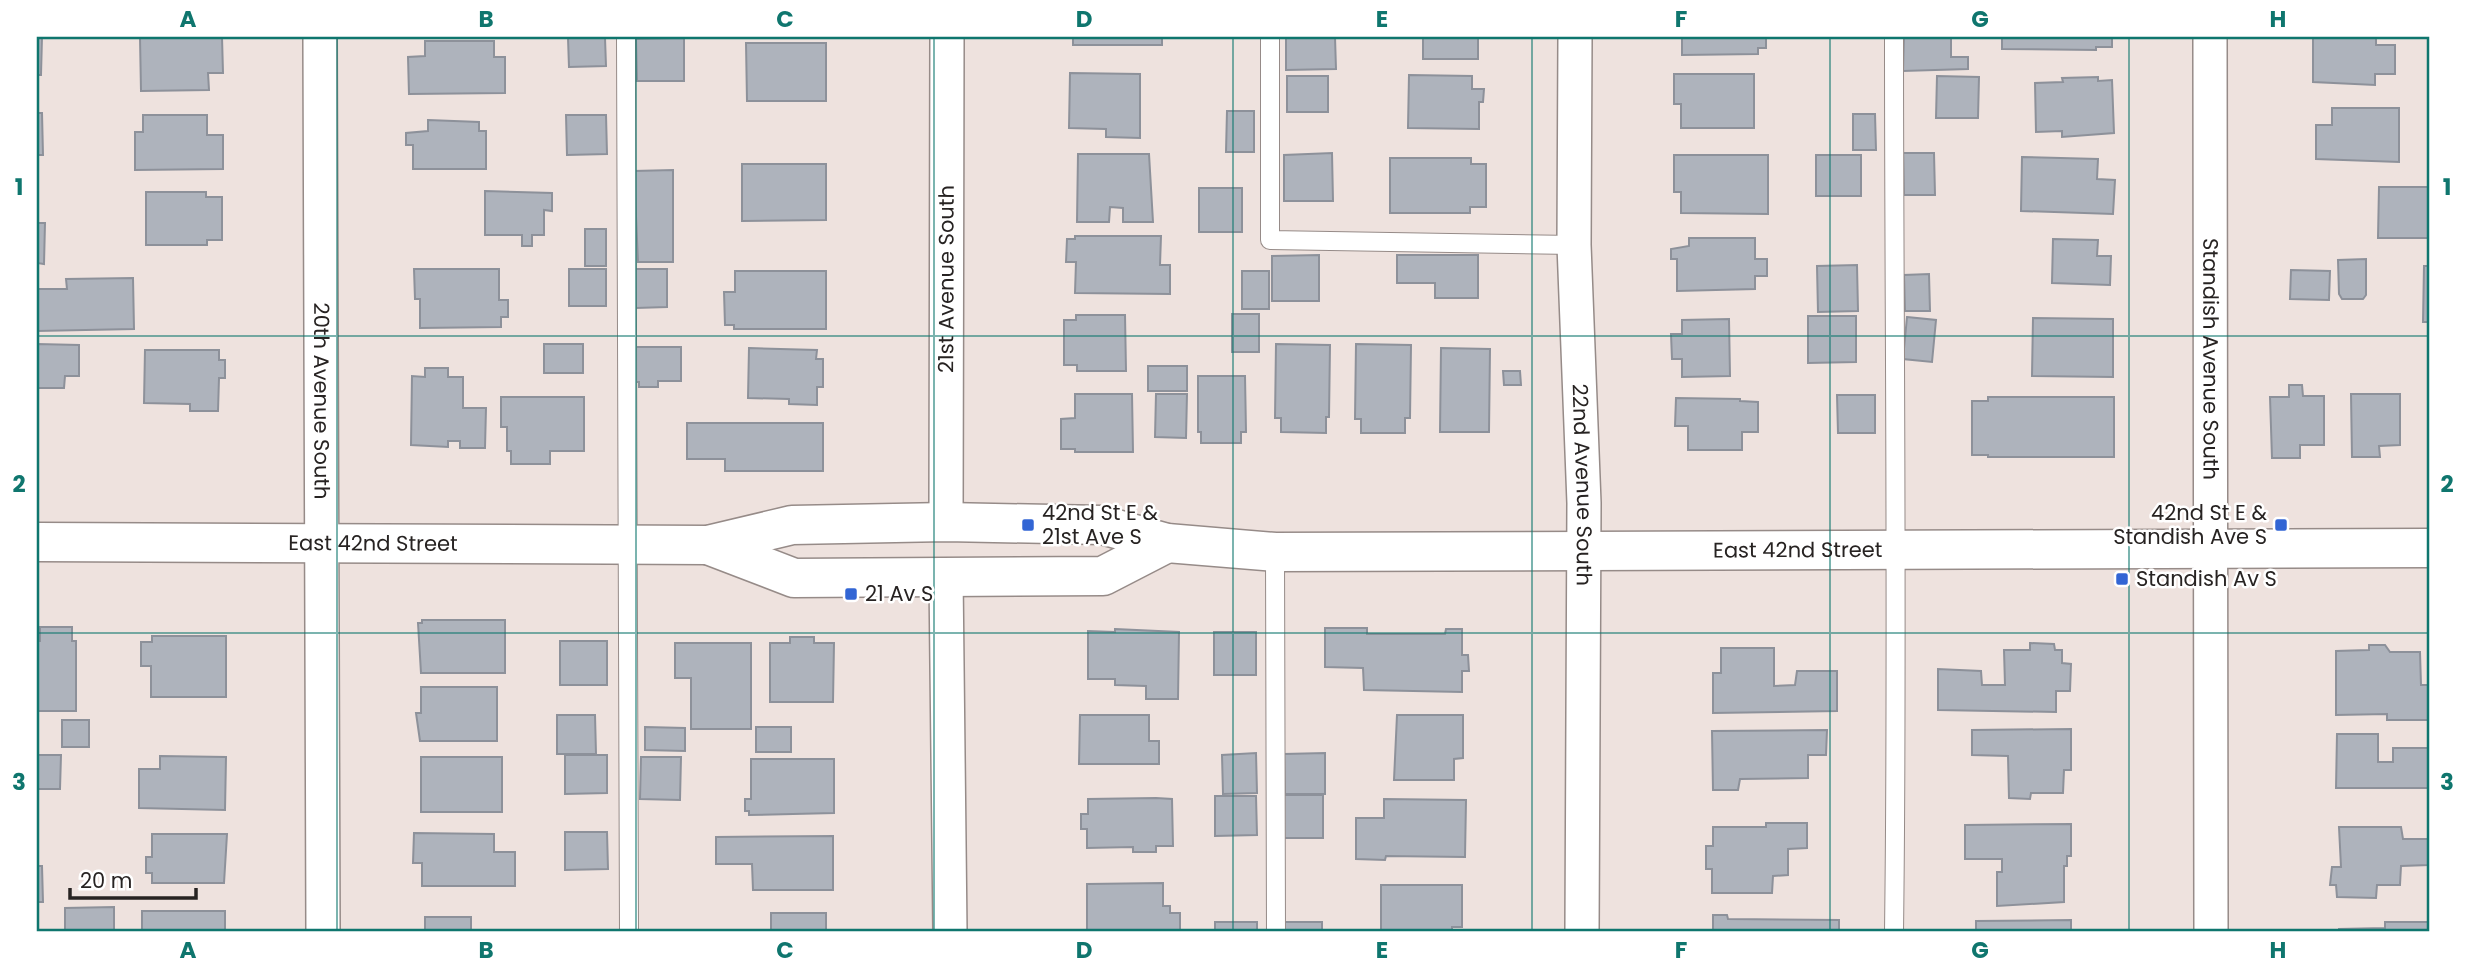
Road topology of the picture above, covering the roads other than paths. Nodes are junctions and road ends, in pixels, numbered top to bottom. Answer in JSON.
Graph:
{"nodes":[{"id":1,"x":320,"y":37,"type":"edge"},
{"id":2,"x":626,"y":37,"type":"edge"},
{"id":3,"x":947,"y":37,"type":"edge"},
{"id":4,"x":1270,"y":37,"type":"edge"},
{"id":5,"x":1575,"y":37,"type":"edge"},
{"id":6,"x":1894,"y":37,"type":"edge"},
{"id":7,"x":2210,"y":37,"type":"edge"},
{"id":8,"x":1574,"y":245,"type":"junction"},
{"id":9,"x":946,"y":522,"type":"junction"},
{"id":10,"x":37,"y":542,"type":"edge"},
{"id":11,"x":321,"y":543,"type":"junction"},
{"id":12,"x":1167,"y":543,"type":"junction"},
{"id":13,"x":626,"y":545,"type":"junction"},
{"id":14,"x":708,"y":545,"type":"junction"},
{"id":15,"x":2210,"y":548,"type":"junction"},
{"id":16,"x":2429,"y":548,"type":"edge"},
{"id":17,"x":1895,"y":549,"type":"junction"},
{"id":18,"x":1275,"y":552,"type":"junction"},
{"id":19,"x":1583,"y":552,"type":"junction"},
{"id":20,"x":946,"y":576,"type":"junction"},
{"id":21,"x":323,"y":932,"type":"edge"},
{"id":22,"x":629,"y":932,"type":"edge"},
{"id":23,"x":950,"y":932,"type":"edge"},
{"id":24,"x":1276,"y":932,"type":"edge"},
{"id":25,"x":1582,"y":932,"type":"edge"},
{"id":26,"x":1894,"y":932,"type":"edge"},
{"id":27,"x":2211,"y":932,"type":"edge"}],
"edges":[{"from":1,"to":11,"type":"street","name":"20th Avenue South"},
{"from":2,"to":13,"type":"lane"},
{"from":3,"to":9,"type":"street","name":"21st Avenue South"},
{"from":4,"to":8,"type":"lane"},
{"from":5,"to":8,"type":"street","name":"22nd Avenue South"},
{"from":6,"to":17,"type":"lane"},
{"from":7,"to":15,"type":"street","name":"Standish Avenue South"},
{"from":8,"to":19,"type":"street","name":"22nd Avenue South"},
{"from":9,"to":12,"type":"street","name":"East 42nd Street"},
{"from":9,"to":14,"type":"street","name":"East 42nd Street"},
{"from":10,"to":11,"type":"street","name":"East 42nd Street"},
{"from":11,"to":13,"type":"street","name":"East 42nd Street"},
{"from":11,"to":21,"type":"street","name":"20th Avenue South"},
{"from":12,"to":18,"type":"street","name":"East 42nd Street"},
{"from":12,"to":20,"type":"street","name":"East 42nd Street"},
{"from":13,"to":14,"type":"street","name":"East 42nd Street"},
{"from":13,"to":22,"type":"lane"},
{"from":14,"to":20,"type":"street","name":"East 42nd Street"},
{"from":15,"to":16,"type":"street","name":"East 42nd Street"},
{"from":15,"to":17,"type":"street","name":"East 42nd Street"},
{"from":15,"to":27,"type":"street","name":"Standish Avenue South"},
{"from":17,"to":19,"type":"street","name":"East 42nd Street"},
{"from":17,"to":26,"type":"lane"},
{"from":18,"to":19,"type":"street","name":"East 42nd Street"},
{"from":18,"to":24,"type":"lane"},
{"from":19,"to":25,"type":"street","name":"22nd Avenue South"},
{"from":20,"to":23,"type":"street"}]}
